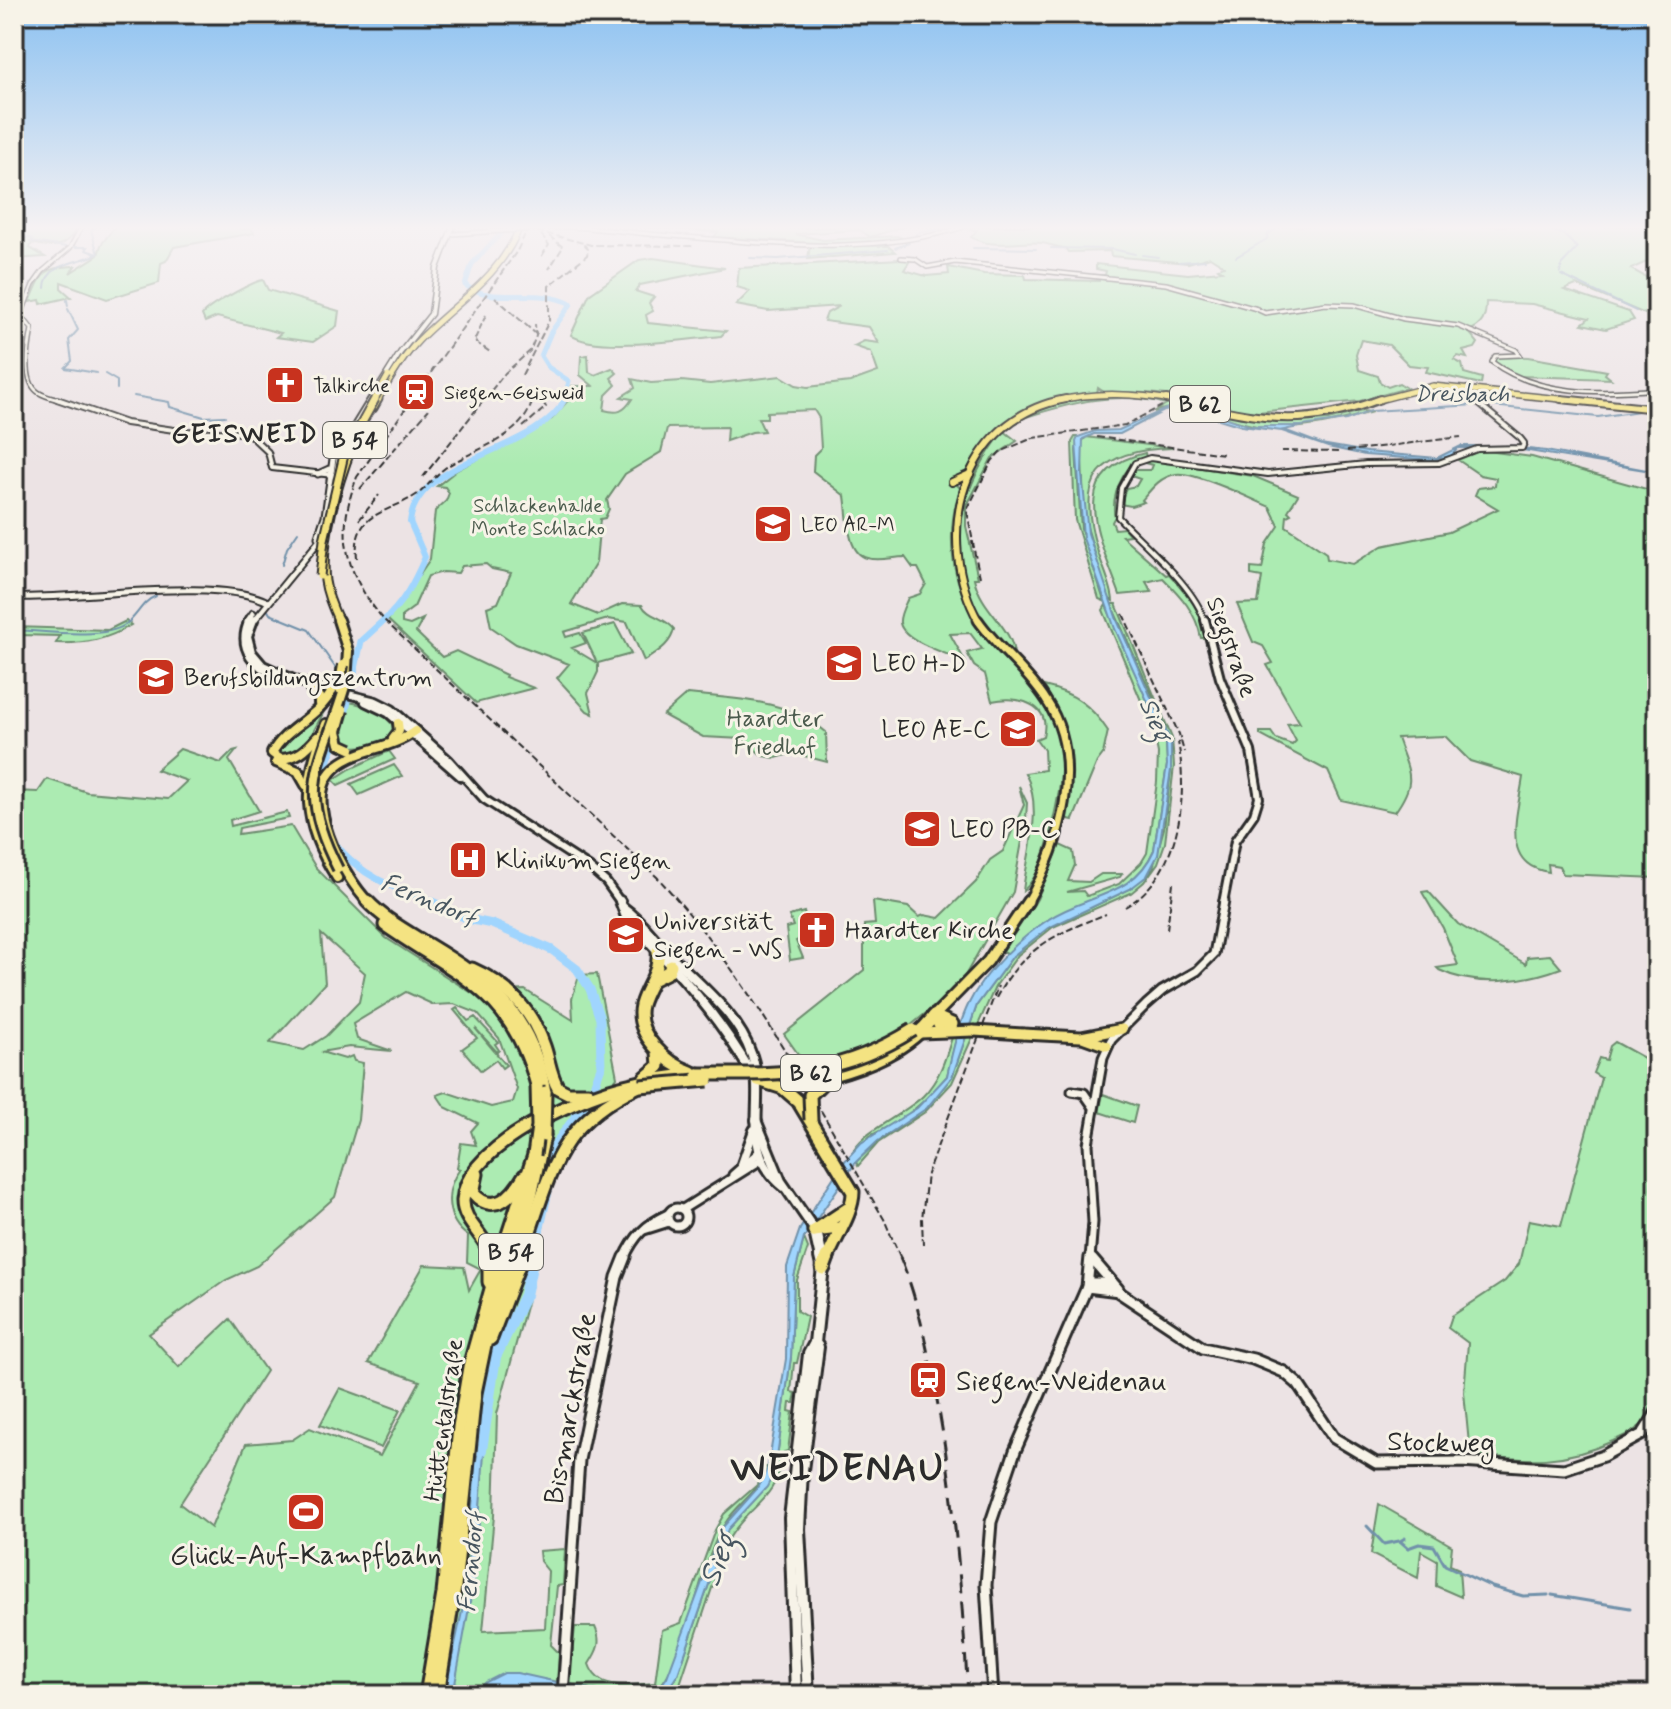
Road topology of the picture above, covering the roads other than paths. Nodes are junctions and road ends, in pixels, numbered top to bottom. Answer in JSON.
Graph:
{"nodes":[{"id":1,"x":24,"y":306,"type":"edge"},
{"id":2,"x":431,"y":306,"type":"edge"},
{"id":3,"x":457,"y":306,"type":"edge"},
{"id":4,"x":457,"y":306,"type":"edge"},
{"id":5,"x":1246,"y":306,"type":"edge"},
{"id":6,"x":1313,"y":306,"type":"edge"},
{"id":7,"x":1356,"y":306,"type":"edge"},
{"id":8,"x":1469,"y":388,"type":"junction"},
{"id":9,"x":1657,"y":389,"type":"edge"},
{"id":10,"x":1657,"y":409,"type":"edge"},
{"id":11,"x":314,"y":474,"type":"joint"},
{"id":12,"x":330,"y":474,"type":"junction"},
{"id":13,"x":970,"y":474,"type":"junction"},
{"id":14,"x":952,"y":482,"type":"dead end"},
{"id":15,"x":273,"y":590,"type":"junction"},
{"id":16,"x":238,"y":594,"type":"junction"},
{"id":17,"x":255,"y":596,"type":"junction"},
{"id":18,"x":14,"y":597,"type":"edge"},
{"id":19,"x":265,"y":601,"type":"junction"},
{"id":20,"x":346,"y":683,"type":"junction"},
{"id":21,"x":311,"y":690,"type":"junction"},
{"id":22,"x":330,"y":694,"type":"junction"},
{"id":23,"x":356,"y":698,"type":"junction"},
{"id":24,"x":319,"y":704,"type":"junction"},
{"id":25,"x":398,"y":723,"type":"junction"},
{"id":26,"x":326,"y":724,"type":"junction"},
{"id":27,"x":411,"y":733,"type":"junction"},
{"id":28,"x":393,"y":739,"type":"junction"},
{"id":29,"x":350,"y":754,"type":"junction"},
{"id":30,"x":307,"y":787,"type":"junction"},
{"id":31,"x":338,"y":869,"type":"junction"},
{"id":32,"x":624,"y":908,"type":"junction"},
{"id":33,"x":658,"y":951,"type":"joint"},
{"id":34,"x":460,"y":964,"type":"junction"},
{"id":35,"x":664,"y":969,"type":"junction"},
{"id":36,"x":949,"y":1003,"type":"junction"},
{"id":37,"x":934,"y":1016,"type":"junction"},
{"id":38,"x":950,"y":1028,"type":"junction"},
{"id":39,"x":1122,"y":1029,"type":"junction"},
{"id":40,"x":919,"y":1033,"type":"junction"},
{"id":41,"x":1096,"y":1034,"type":"junction"},
{"id":42,"x":1081,"y":1037,"type":"junction"},
{"id":43,"x":1107,"y":1046,"type":"junction"},
{"id":44,"x":657,"y":1049,"type":"junction"},
{"id":45,"x":742,"y":1055,"type":"junction"},
{"id":46,"x":698,"y":1074,"type":"junction"},
{"id":47,"x":729,"y":1076,"type":"dead end"},
{"id":48,"x":829,"y":1076,"type":"junction"},
{"id":49,"x":756,"y":1078,"type":"junction"},
{"id":50,"x":540,"y":1084,"type":"junction"},
{"id":51,"x":640,"y":1084,"type":"junction"},
{"id":52,"x":607,"y":1090,"type":"junction"},
{"id":53,"x":1072,"y":1091,"type":"dead end"},
{"id":54,"x":1094,"y":1109,"type":"junction"},
{"id":55,"x":756,"y":1120,"type":"junction"},
{"id":56,"x":811,"y":1120,"type":"junction"},
{"id":57,"x":763,"y":1154,"type":"junction"},
{"id":58,"x":534,"y":1155,"type":"junction"},
{"id":59,"x":487,"y":1160,"type":"junction"},
{"id":60,"x":742,"y":1164,"type":"junction"},
{"id":61,"x":731,"y":1177,"type":"junction"},
{"id":62,"x":687,"y":1199,"type":"dead end"},
{"id":63,"x":700,"y":1199,"type":"junction"},
{"id":64,"x":685,"y":1211,"type":"junction"},
{"id":65,"x":669,"y":1218,"type":"junction"},
{"id":66,"x":840,"y":1222,"type":"junction"},
{"id":67,"x":814,"y":1231,"type":"junction"},
{"id":68,"x":1092,"y":1259,"type":"junction"},
{"id":69,"x":823,"y":1268,"type":"junction"},
{"id":70,"x":1087,"y":1285,"type":"junction"},
{"id":71,"x":1120,"y":1292,"type":"junction"},
{"id":72,"x":489,"y":1293,"type":"junction"},
{"id":73,"x":478,"y":1367,"type":"junction"},
{"id":74,"x":1657,"y":1412,"type":"edge"},
{"id":75,"x":799,"y":1460,"type":"junction"},
{"id":76,"x":427,"y":1695,"type":"edge"},
{"id":77,"x":437,"y":1695,"type":"edge"},
{"id":78,"x":563,"y":1695,"type":"edge"},
{"id":79,"x":796,"y":1695,"type":"edge"},
{"id":80,"x":808,"y":1695,"type":"edge"},
{"id":81,"x":993,"y":1695,"type":"edge"}],
"edges":[{"from":1,"to":11,"type":"street"},
{"from":2,"to":12,"type":"main road"},
{"from":3,"to":20,"type":"highway","name":"Hüttentalstraße","number":"B 54","bridge":true},
{"from":4,"to":26,"type":"highway","name":"Hüttentalstraße","number":"B 54","bridge":true},
{"from":5,"to":6,"type":"street"},
{"from":7,"to":9,"type":"street"},
{"from":8,"to":10,"type":"main road","number":"B 62"},
{"from":8,"to":13,"type":"main road","number":"B 62"},
{"from":8,"to":39,"type":"street","name":"Siegstraße"},
{"from":11,"to":12,"type":"main road"},
{"from":12,"to":15,"type":"main road"},
{"from":12,"to":19,"type":"main road"},
{"from":13,"to":14,"type":"main road"},
{"from":13,"to":36,"type":"main road","number":"B 62"},
{"from":15,"to":17,"type":"main road"},
{"from":15,"to":19,"type":"main road"},
{"from":16,"to":17,"type":"main road"},
{"from":16,"to":18,"type":"main road"},
{"from":16,"to":19,"type":"main road"},
{"from":17,"to":19,"type":"main road"},
{"from":19,"to":21,"type":"main road"},
{"from":19,"to":22,"type":"main road"},
{"from":20,"to":29,"type":"highway","bridge":true},
{"from":20,"to":31,"type":"highway","name":"Hüttentalstraße","number":"B 54","bridge":true},
{"from":21,"to":22,"type":"main road"},
{"from":21,"to":24,"type":"highway"},
{"from":22,"to":23,"type":"main road"},
{"from":22,"to":24,"type":"highway"},
{"from":22,"to":26,"type":"highway"},
{"from":23,"to":25,"type":"main road"},
{"from":23,"to":27,"type":"main road"},
{"from":24,"to":30,"type":"highway"},
{"from":25,"to":27,"type":"main road"},
{"from":25,"to":28,"type":"highway"},
{"from":26,"to":30,"type":"highway","name":"Hüttentalstraße","number":"B 54"},
{"from":27,"to":28,"type":"highway"},
{"from":27,"to":29,"type":"highway"},
{"from":27,"to":32,"type":"main road"},
{"from":28,"to":29,"type":"highway"},
{"from":29,"to":31,"type":"highway","bridge":true},
{"from":30,"to":50,"type":"highway","name":"Hüttentalstraße","number":"B 54"},
{"from":31,"to":34,"type":"highway","name":"Hüttentalstraße","number":"B 54"},
{"from":32,"to":33,"type":"main road"},
{"from":32,"to":35,"type":"main road"},
{"from":33,"to":35,"type":"highway"},
{"from":34,"to":50,"type":"highway","name":"Hüttentalstraße","number":"B 54"},
{"from":34,"to":52,"type":"highway","number":"B 54"},
{"from":35,"to":44,"type":"highway"},
{"from":35,"to":45,"type":"main road"},
{"from":35,"to":49,"type":"main road"},
{"from":36,"to":37,"type":"main road","number":"B 62"},
{"from":36,"to":38,"type":"main road"},
{"from":37,"to":38,"type":"highway"},
{"from":37,"to":40,"type":"highway","number":"B 62"},
{"from":37,"to":46,"type":"highway","number":"B 62","bridge":true},
{"from":38,"to":40,"type":"main road"},
{"from":38,"to":42,"type":"main road","bridge":true},
{"from":39,"to":41,"type":"main road"},
{"from":39,"to":43,"type":"street","name":"Siegstraße"},
{"from":40,"to":48,"type":"highway","number":"B 62"},
{"from":41,"to":42,"type":"main road"},
{"from":41,"to":43,"type":"main road"},
{"from":42,"to":43,"type":"main road"},
{"from":43,"to":54,"type":"street","name":"Siegstraße"},
{"from":44,"to":46,"type":"highway"},
{"from":44,"to":51,"type":"highway"},
{"from":45,"to":47,"type":"main road"},
{"from":45,"to":49,"type":"main road"},
{"from":46,"to":51,"type":"highway","number":"B 62","bridge":true},
{"from":48,"to":49,"type":"highway","number":"B 62"},
{"from":48,"to":56,"type":"highway","bridge":true},
{"from":49,"to":51,"type":"highway","number":"B 62","bridge":true},
{"from":49,"to":55,"type":"main road"},
{"from":49,"to":56,"type":"highway"},
{"from":50,"to":58,"type":"highway","name":"Hüttentalstraße","number":"B 54","bridge":true},
{"from":50,"to":73,"type":"highway","name":"Hüttentalstraße","number":"B 54","bridge":true},
{"from":51,"to":52,"type":"highway","number":"B 62"},
{"from":51,"to":59,"type":"highway","number":"B 62","bridge":true},
{"from":51,"to":73,"type":"highway","number":"B 62"},
{"from":52,"to":59,"type":"highway","number":"B 62","bridge":true},
{"from":53,"to":54,"type":"street"},
{"from":54,"to":68,"type":"street","name":"Siegstraße"},
{"from":55,"to":57,"type":"main road"},
{"from":55,"to":60,"type":"main road"},
{"from":56,"to":66,"type":"highway"},
{"from":57,"to":60,"type":"street","name":"Bismarckstraße"},
{"from":57,"to":61,"type":"street","name":"Bismarckstraße"},
{"from":57,"to":67,"type":"main road"},
{"from":58,"to":59,"type":"highway"},
{"from":58,"to":72,"type":"highway","name":"Hüttentalstraße","number":"B 54"},
{"from":59,"to":72,"type":"highway","number":"B 54"},
{"from":60,"to":61,"type":"street","name":"Bismarckstraße"},
{"from":61,"to":63,"type":"street","name":"Bismarckstraße"},
{"from":62,"to":63,"type":"street"},
{"from":63,"to":64,"type":"street","name":"Bismarckstraße"},
{"from":64,"to":65,"type":"street","name":"Bismarckstraße"},
{"from":64,"to":65,"type":"street","name":"Bismarckstraße"},
{"from":65,"to":78,"type":"street","name":"Bismarckstraße"},
{"from":66,"to":67,"type":"highway"},
{"from":66,"to":69,"type":"highway"},
{"from":67,"to":69,"type":"main road"},
{"from":68,"to":70,"type":"street","name":"Siegstraße"},
{"from":68,"to":71,"type":"street","name":"Stockweg"},
{"from":69,"to":75,"type":"main road"},
{"from":70,"to":71,"type":"street","name":"Stockweg"},
{"from":70,"to":81,"type":"street","name":"Siegstraße"},
{"from":71,"to":74,"type":"street","name":"Stockweg"},
{"from":72,"to":76,"type":"highway","name":"Hüttentalstraße","number":"B 54"},
{"from":73,"to":77,"type":"highway","name":"Hüttentalstraße","number":"B 54"},
{"from":75,"to":79,"type":"main road"},
{"from":75,"to":80,"type":"main road"}]}
